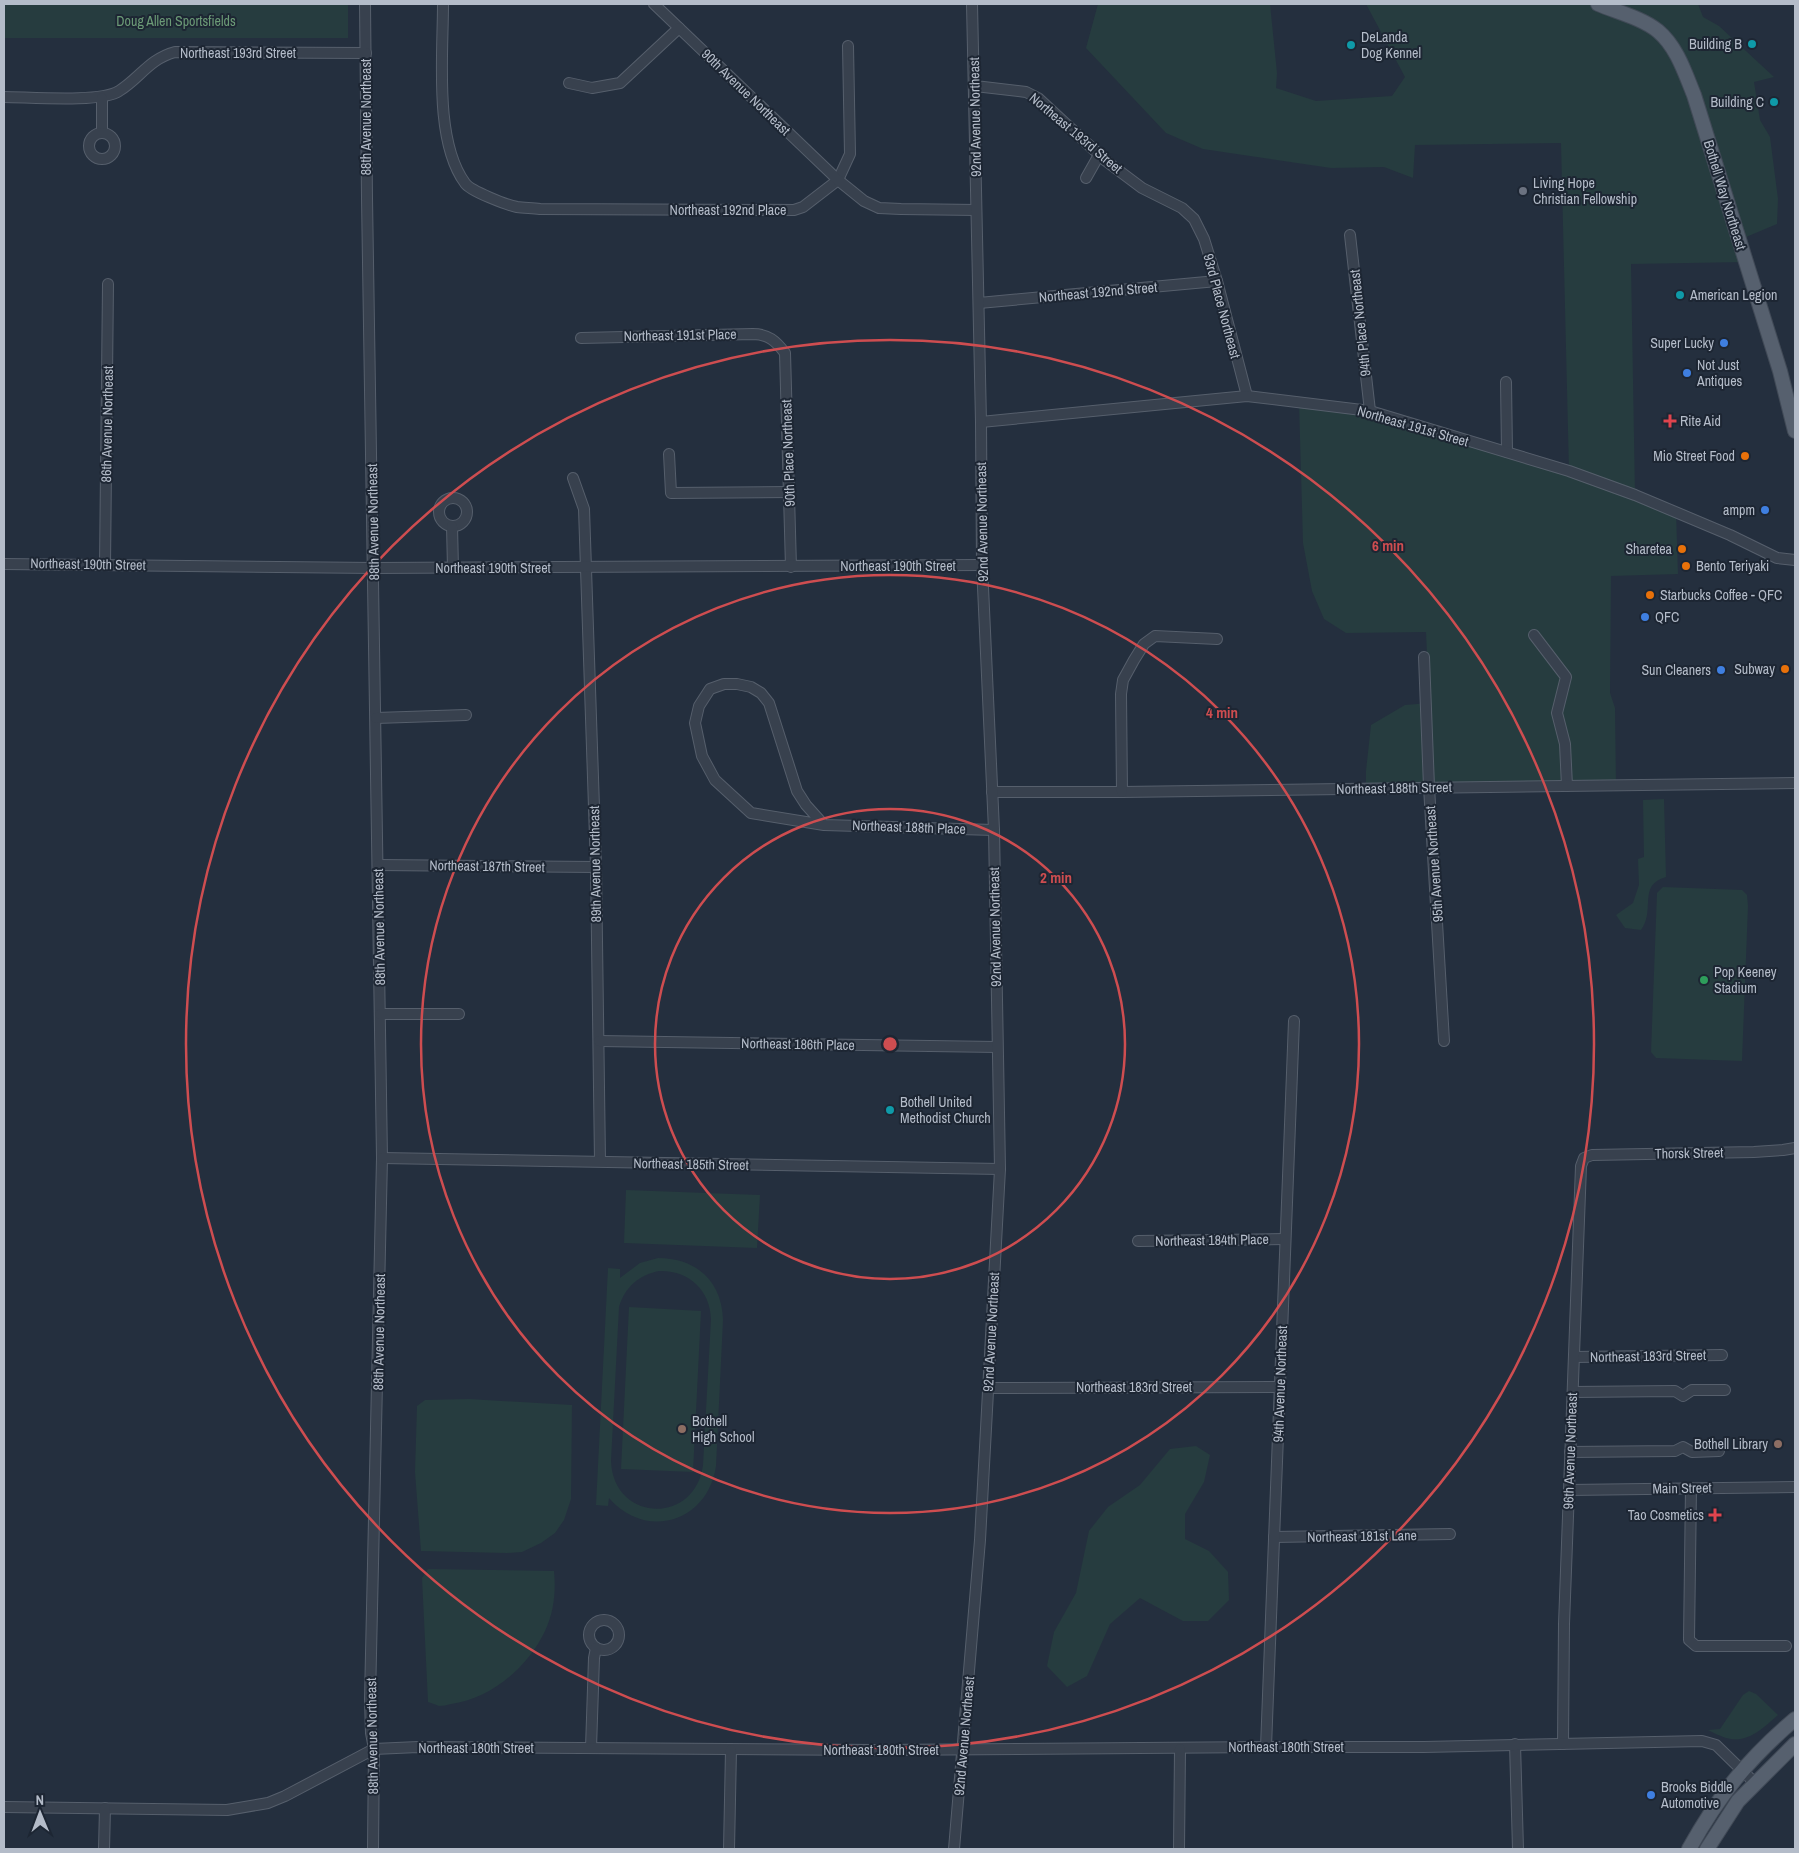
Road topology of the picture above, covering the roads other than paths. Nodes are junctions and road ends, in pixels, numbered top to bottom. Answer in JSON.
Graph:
{"nodes":[{"id":1,"x":365,"y":4,"type":"edge"},
{"id":2,"x":443,"y":4,"type":"edge"},
{"id":3,"x":654,"y":4,"type":"edge"},
{"id":4,"x":972,"y":4,"type":"edge"},
{"id":5,"x":1598,"y":4,"type":"edge"},
{"id":6,"x":679,"y":28,"type":"junction"},
{"id":7,"x":848,"y":46,"type":"dead end"},
{"id":8,"x":366,"y":53,"type":"junction"},
{"id":9,"x":569,"y":82,"type":"dead end"},
{"id":10,"x":975,"y":86,"type":"junction"},
{"id":11,"x":4,"y":97,"type":"edge"},
{"id":12,"x":102,"y":98,"type":"junction"},
{"id":13,"x":102,"y":132,"type":"dead end"},
{"id":14,"x":1099,"y":155,"type":"junction"},
{"id":15,"x":1086,"y":178,"type":"dead end"},
{"id":16,"x":838,"y":180,"type":"junction"},
{"id":17,"x":976,"y":210,"type":"junction"},
{"id":18,"x":1194,"y":218,"type":"joint"},
{"id":19,"x":1350,"y":234,"type":"dead end"},
{"id":20,"x":1217,"y":281,"type":"junction"},
{"id":21,"x":108,"y":284,"type":"dead end"},
{"id":22,"x":979,"y":303,"type":"junction"},
{"id":23,"x":581,"y":338,"type":"dead end"},
{"id":24,"x":776,"y":341,"type":"joint"},
{"id":25,"x":1506,"y":382,"type":"dead end"},
{"id":26,"x":1246,"y":396,"type":"junction"},
{"id":27,"x":1370,"y":410,"type":"junction"},
{"id":28,"x":982,"y":422,"type":"junction"},
{"id":29,"x":1795,"y":431,"type":"edge"},
{"id":30,"x":1507,"y":452,"type":"junction"},
{"id":31,"x":669,"y":454,"type":"dead end"},
{"id":32,"x":573,"y":478,"type":"dead end"},
{"id":33,"x":790,"y":492,"type":"junction"},
{"id":34,"x":452,"y":526,"type":"dead end"},
{"id":35,"x":1795,"y":560,"type":"edge"},
{"id":36,"x":4,"y":564,"type":"edge"},
{"id":37,"x":105,"y":565,"type":"junction"},
{"id":38,"x":982,"y":565,"type":"junction"},
{"id":39,"x":791,"y":567,"type":"junction"},
{"id":40,"x":374,"y":568,"type":"junction"},
{"id":41,"x":453,"y":568,"type":"junction"},
{"id":42,"x":586,"y":568,"type":"junction"},
{"id":43,"x":1534,"y":634,"type":"dead end"},
{"id":44,"x":1217,"y":639,"type":"dead end"},
{"id":45,"x":1424,"y":658,"type":"dead end"},
{"id":46,"x":466,"y":715,"type":"dead end"},
{"id":47,"x":376,"y":718,"type":"junction"},
{"id":48,"x":1795,"y":783,"type":"edge"},
{"id":49,"x":1567,"y":786,"type":"junction"},
{"id":50,"x":1429,"y":788,"type":"junction"},
{"id":51,"x":992,"y":792,"type":"junction"},
{"id":52,"x":1122,"y":792,"type":"junction"},
{"id":53,"x":824,"y":825,"type":"junction"},
{"id":54,"x":994,"y":830,"type":"junction"},
{"id":55,"x":378,"y":865,"type":"junction"},
{"id":56,"x":596,"y":867,"type":"junction"},
{"id":57,"x":380,"y":1014,"type":"junction"},
{"id":58,"x":459,"y":1014,"type":"dead end"},
{"id":59,"x":1294,"y":1021,"type":"dead end"},
{"id":60,"x":599,"y":1041,"type":"junction"},
{"id":61,"x":1444,"y":1041,"type":"dead end"},
{"id":62,"x":998,"y":1047,"type":"junction"},
{"id":63,"x":1795,"y":1148,"type":"edge"},
{"id":64,"x":382,"y":1158,"type":"junction"},
{"id":65,"x":1584,"y":1158,"type":"joint"},
{"id":66,"x":600,"y":1161,"type":"junction"},
{"id":67,"x":1000,"y":1170,"type":"junction"},
{"id":68,"x":1285,"y":1239,"type":"junction"},
{"id":69,"x":1138,"y":1241,"type":"dead end"},
{"id":70,"x":1722,"y":1355,"type":"dead end"},
{"id":71,"x":1574,"y":1358,"type":"junction"},
{"id":72,"x":1280,"y":1387,"type":"junction"},
{"id":73,"x":988,"y":1388,"type":"junction"},
{"id":74,"x":1724,"y":1390,"type":"dead end"},
{"id":75,"x":1573,"y":1392,"type":"junction"},
{"id":76,"x":1719,"y":1451,"type":"dead end"},
{"id":77,"x":1570,"y":1452,"type":"junction"},
{"id":78,"x":1691,"y":1488,"type":"junction"},
{"id":79,"x":1795,"y":1488,"type":"edge"},
{"id":80,"x":1569,"y":1490,"type":"junction"},
{"id":81,"x":1450,"y":1534,"type":"dead end"},
{"id":82,"x":1274,"y":1537,"type":"junction"},
{"id":83,"x":1786,"y":1646,"type":"dead end"},
{"id":84,"x":596,"y":1648,"type":"dead end"},
{"id":85,"x":1795,"y":1719,"type":"edge"},
{"id":86,"x":1515,"y":1744,"type":"junction"},
{"id":87,"x":1563,"y":1744,"type":"junction"},
{"id":88,"x":1795,"y":1744,"type":"edge"},
{"id":89,"x":1266,"y":1746,"type":"junction"},
{"id":90,"x":591,"y":1748,"type":"junction"},
{"id":91,"x":1180,"y":1748,"type":"junction"},
{"id":92,"x":374,"y":1749,"type":"junction"},
{"id":93,"x":963,"y":1749,"type":"junction"},
{"id":94,"x":731,"y":1750,"type":"junction"},
{"id":95,"x":1741,"y":1770,"type":"junction"},
{"id":96,"x":1755,"y":1783,"type":"junction"},
{"id":97,"x":4,"y":1807,"type":"edge"},
{"id":98,"x":105,"y":1808,"type":"junction"},
{"id":99,"x":104,"y":1849,"type":"edge"},
{"id":100,"x":373,"y":1849,"type":"edge"},
{"id":101,"x":729,"y":1849,"type":"edge"},
{"id":102,"x":954,"y":1849,"type":"edge"},
{"id":103,"x":1179,"y":1849,"type":"edge"},
{"id":104,"x":1518,"y":1849,"type":"edge"},
{"id":105,"x":1690,"y":1849,"type":"edge"},
{"id":106,"x":1707,"y":1849,"type":"edge"}],
"edges":[{"from":1,"to":8,"type":"street","name":"88th Avenue Northeast"},
{"from":2,"to":16,"type":"street","name":"Northeast 192nd Place"},
{"from":3,"to":6,"type":"street","name":"90th Avenue Northeast"},
{"from":4,"to":10,"type":"street","name":"92nd Avenue Northeast"},
{"from":5,"to":29,"type":"main road","name":"Bothell Way Northeast"},
{"from":6,"to":9,"type":"street"},
{"from":6,"to":16,"type":"street","name":"90th Avenue Northeast"},
{"from":7,"to":16,"type":"street"},
{"from":8,"to":12,"type":"street","name":"Northeast 193rd Street"},
{"from":8,"to":40,"type":"street","name":"88th Avenue Northeast"},
{"from":10,"to":14,"type":"street","name":"Northeast 193rd Street"},
{"from":10,"to":17,"type":"street","name":"92nd Avenue Northeast"},
{"from":11,"to":12,"type":"street","name":"Northeast 193rd Street"},
{"from":12,"to":13,"type":"street"},
{"from":14,"to":15,"type":"street"},
{"from":14,"to":18,"type":"street","name":"Northeast 193rd Street"},
{"from":16,"to":17,"type":"street"},
{"from":17,"to":22,"type":"street","name":"92nd Avenue Northeast"},
{"from":18,"to":20,"type":"street","name":"93rd Place Northeast"},
{"from":19,"to":27,"type":"street","name":"94th Place Northeast"},
{"from":20,"to":22,"type":"street","name":"Northeast 192nd Street"},
{"from":20,"to":26,"type":"street","name":"93rd Place Northeast"},
{"from":21,"to":37,"type":"street","name":"86th Avenue Northeast"},
{"from":22,"to":28,"type":"street","name":"92nd Avenue Northeast"},
{"from":23,"to":24,"type":"street","name":"Northeast 191st Place"},
{"from":24,"to":33,"type":"street","name":"90th Place Northeast"},
{"from":25,"to":30,"type":"street"},
{"from":26,"to":27,"type":"street","name":"Northeast 191st Street"},
{"from":26,"to":28,"type":"street","name":"Northeast 191st Street"},
{"from":27,"to":30,"type":"street","name":"Northeast 191st Street"},
{"from":28,"to":38,"type":"street","name":"92nd Avenue Northeast"},
{"from":30,"to":35,"type":"street","name":"Northeast 191st Street"},
{"from":31,"to":33,"type":"street"},
{"from":32,"to":42,"type":"street","name":"89th Avenue Northeast"},
{"from":33,"to":39,"type":"street","name":"90th Place Northeast"},
{"from":34,"to":41,"type":"street"},
{"from":36,"to":37,"type":"street","name":"Northeast 190th Street"},
{"from":37,"to":40,"type":"street","name":"Northeast 190th Street"},
{"from":38,"to":39,"type":"street","name":"Northeast 190th Street"},
{"from":38,"to":51,"type":"street","name":"92nd Avenue Northeast"},
{"from":39,"to":42,"type":"street","name":"Northeast 190th Street"},
{"from":40,"to":41,"type":"street","name":"Northeast 190th Street"},
{"from":40,"to":47,"type":"street","name":"88th Avenue Northeast"},
{"from":41,"to":42,"type":"street","name":"Northeast 190th Street"},
{"from":42,"to":56,"type":"street","name":"89th Avenue Northeast"},
{"from":43,"to":49,"type":"street"},
{"from":44,"to":52,"type":"street"},
{"from":45,"to":50,"type":"street","name":"95th Avenue Northeast"},
{"from":46,"to":47,"type":"street"},
{"from":47,"to":55,"type":"street","name":"88th Avenue Northeast"},
{"from":48,"to":49,"type":"street","name":"Northeast 188th Street"},
{"from":49,"to":50,"type":"street","name":"Northeast 188th Street"},
{"from":50,"to":52,"type":"street","name":"Northeast 188th Street"},
{"from":50,"to":61,"type":"street","name":"95th Avenue Northeast"},
{"from":51,"to":52,"type":"street","name":"Northeast 188th Street"},
{"from":51,"to":54,"type":"street","name":"92nd Avenue Northeast"},
{"from":53,"to":53,"type":"street","name":"Northeast 188th Place"},
{"from":53,"to":54,"type":"street","name":"Northeast 188th Place"},
{"from":54,"to":62,"type":"street","name":"92nd Avenue Northeast"},
{"from":55,"to":56,"type":"street","name":"Northeast 187th Street"},
{"from":55,"to":57,"type":"street","name":"88th Avenue Northeast"},
{"from":56,"to":60,"type":"street","name":"89th Avenue Northeast"},
{"from":57,"to":58,"type":"street"},
{"from":57,"to":64,"type":"street","name":"88th Avenue Northeast"},
{"from":59,"to":68,"type":"street","name":"94th Avenue Northeast"},
{"from":60,"to":62,"type":"street","name":"Northeast 186th Place"},
{"from":60,"to":66,"type":"street","name":"89th Avenue Northeast"},
{"from":62,"to":67,"type":"street","name":"92nd Avenue Northeast"},
{"from":63,"to":65,"type":"street","name":"Thorsk Street"},
{"from":64,"to":66,"type":"street","name":"Northeast 185th Street"},
{"from":64,"to":92,"type":"street","name":"88th Avenue Northeast"},
{"from":65,"to":71,"type":"street","name":"96th Avenue Northeast"},
{"from":66,"to":67,"type":"street","name":"Northeast 185th Street"},
{"from":67,"to":73,"type":"street","name":"92nd Avenue Northeast"},
{"from":68,"to":69,"type":"street","name":"Northeast 184th Place"},
{"from":68,"to":72,"type":"street","name":"94th Avenue Northeast"},
{"from":70,"to":71,"type":"street","name":"Northeast 183rd Street"},
{"from":71,"to":75,"type":"street","name":"96th Avenue Northeast"},
{"from":72,"to":73,"type":"street","name":"Northeast 183rd Street"},
{"from":72,"to":82,"type":"street","name":"94th Avenue Northeast"},
{"from":73,"to":93,"type":"street","name":"92nd Avenue Northeast"},
{"from":74,"to":75,"type":"street"},
{"from":75,"to":77,"type":"street","name":"96th Avenue Northeast"},
{"from":76,"to":77,"type":"street"},
{"from":77,"to":80,"type":"street","name":"96th Avenue Northeast"},
{"from":78,"to":79,"type":"street","name":"Main Street"},
{"from":78,"to":80,"type":"street","name":"Main Street"},
{"from":78,"to":83,"type":"street"},
{"from":80,"to":87,"type":"street","name":"96th Avenue Northeast"},
{"from":81,"to":82,"type":"street","name":"Northeast 181st Lane"},
{"from":82,"to":89,"type":"street","name":"94th Avenue Northeast"},
{"from":84,"to":90,"type":"street"},
{"from":85,"to":95,"type":"main road"},
{"from":86,"to":87,"type":"street","name":"Northeast 180th Street"},
{"from":86,"to":89,"type":"street","name":"Northeast 180th Street"},
{"from":86,"to":104,"type":"street"},
{"from":87,"to":95,"type":"street","name":"Northeast 180th Street"},
{"from":88,"to":96,"type":"main road"},
{"from":89,"to":91,"type":"street","name":"Northeast 180th Street"},
{"from":90,"to":92,"type":"street","name":"Northeast 180th Street"},
{"from":90,"to":94,"type":"street","name":"Northeast 180th Street"},
{"from":91,"to":93,"type":"street","name":"Northeast 180th Street"},
{"from":91,"to":103,"type":"street"},
{"from":92,"to":98,"type":"street","name":"Northeast 180th Street"},
{"from":92,"to":100,"type":"street","name":"88th Avenue Northeast"},
{"from":93,"to":94,"type":"street","name":"Northeast 180th Street"},
{"from":93,"to":102,"type":"street","name":"92nd Avenue Northeast"},
{"from":94,"to":101,"type":"street"},
{"from":95,"to":96,"type":"street","name":"Northeast 180th Street"},
{"from":95,"to":105,"type":"main road"},
{"from":96,"to":106,"type":"main road"},
{"from":97,"to":98,"type":"street","name":"Northeast 180th Street"},
{"from":98,"to":99,"type":"street"}]}
